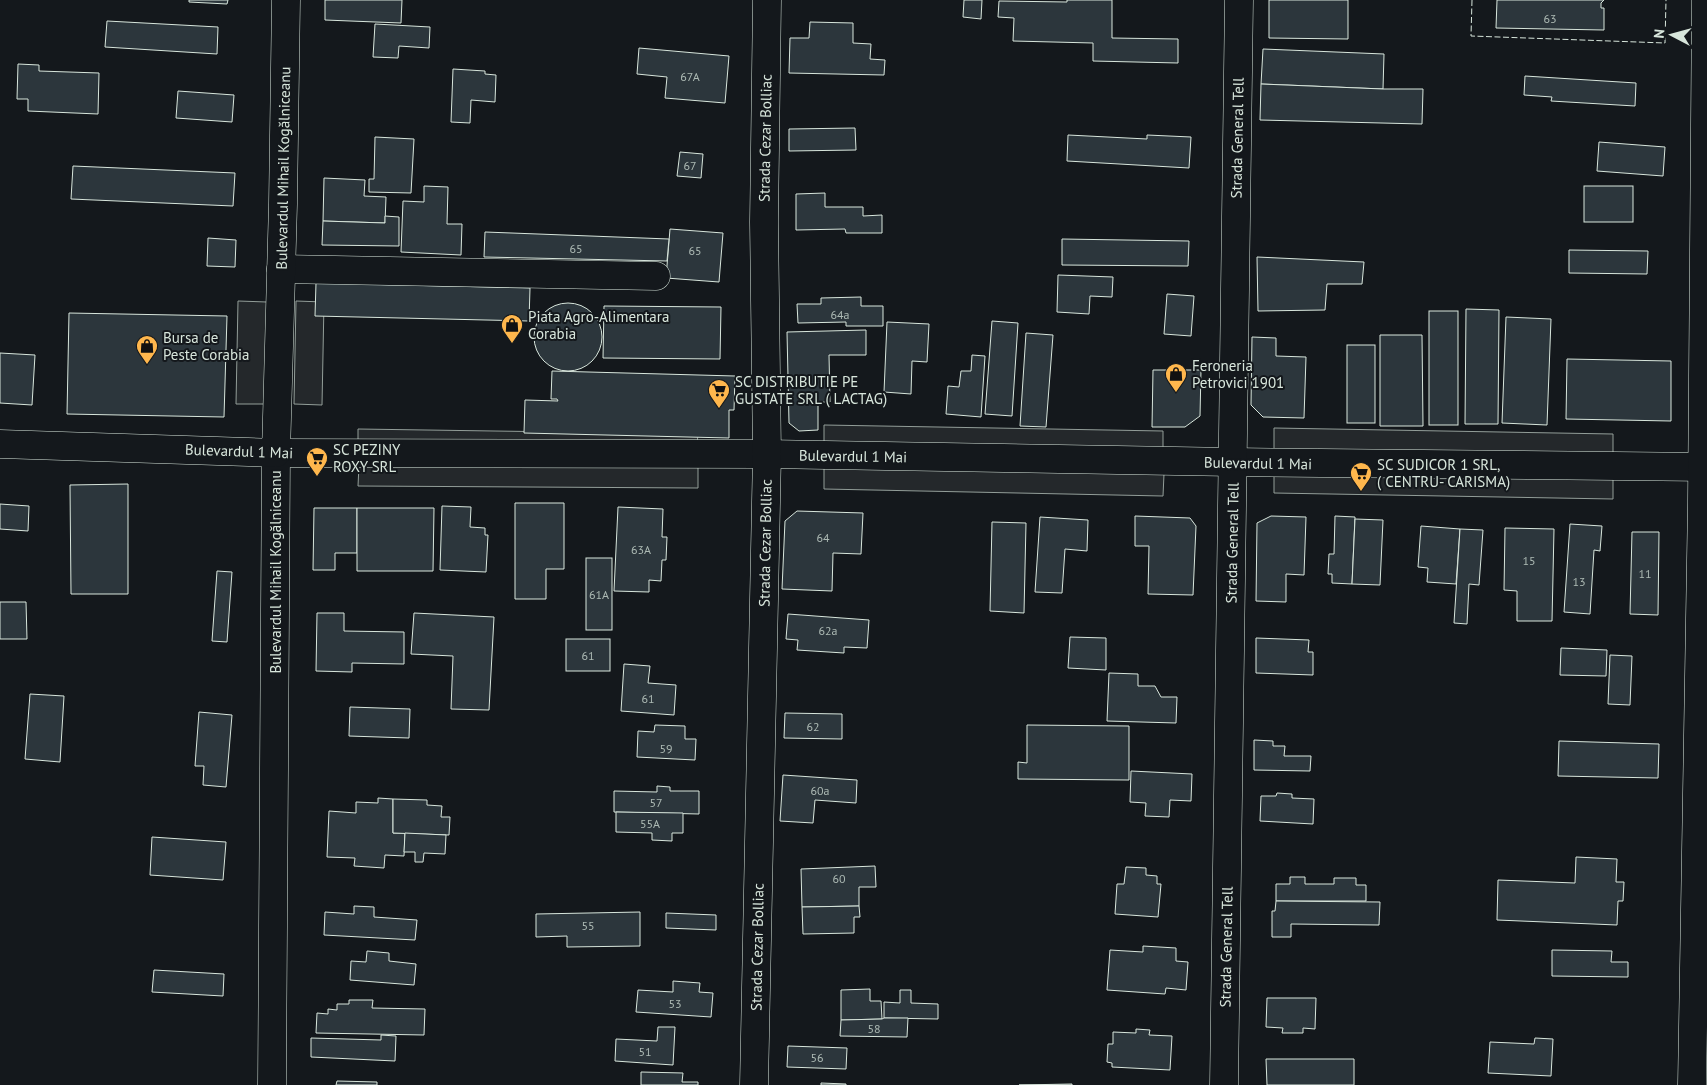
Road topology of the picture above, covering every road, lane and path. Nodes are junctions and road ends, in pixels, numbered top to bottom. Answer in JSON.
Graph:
{"nodes":[{"id":1,"x":286,"y":0,"type":"edge"},
{"id":2,"x":768,"y":0,"type":"edge"},
{"id":3,"x":1239,"y":0,"type":"edge"},
{"id":4,"x":1706,"y":0,"type":"edge"},
{"id":5,"x":281,"y":269,"type":"junction"},
{"id":6,"x":656,"y":276,"type":"dead end"},
{"id":7,"x":0,"y":444,"type":"edge"},
{"id":8,"x":276,"y":453,"type":"junction"},
{"id":9,"x":767,"y":454,"type":"junction"},
{"id":10,"x":1233,"y":462,"type":"junction"},
{"id":11,"x":1705,"y":467,"type":"edge"},
{"id":12,"x":1702,"y":688,"type":"edge"},
{"id":13,"x":272,"y":1085,"type":"edge"},
{"id":14,"x":754,"y":1085,"type":"edge"},
{"id":15,"x":1224,"y":1085,"type":"edge"},
{"id":16,"x":1692,"y":1085,"type":"edge"}],
"edges":[{"from":1,"to":5,"type":"street","name":"Bulevardul Mihail Kogălniceanu"},
{"from":2,"to":9,"type":"street","name":"Strada Cezar Bolliac"},
{"from":3,"to":10,"type":"street","name":"Strada General Tell"},
{"from":4,"to":11,"type":"street"},
{"from":5,"to":6,"type":"street"},
{"from":5,"to":8,"type":"street","name":"Bulevardul Mihail Kogălniceanu"},
{"from":7,"to":8,"type":"street","name":"Bulevardul 1 Mai"},
{"from":8,"to":9,"type":"street","name":"Bulevardul 1 Mai"},
{"from":8,"to":13,"type":"street","name":"Bulevardul Mihail Kogălniceanu"},
{"from":9,"to":10,"type":"street","name":"Bulevardul 1 Mai"},
{"from":9,"to":14,"type":"street","name":"Strada Cezar Bolliac"},
{"from":10,"to":11,"type":"street","name":"Bulevardul 1 Mai"},
{"from":10,"to":15,"type":"street","name":"Strada General Tell"},
{"from":11,"to":12,"type":"street"},
{"from":12,"to":16,"type":"street"}]}
